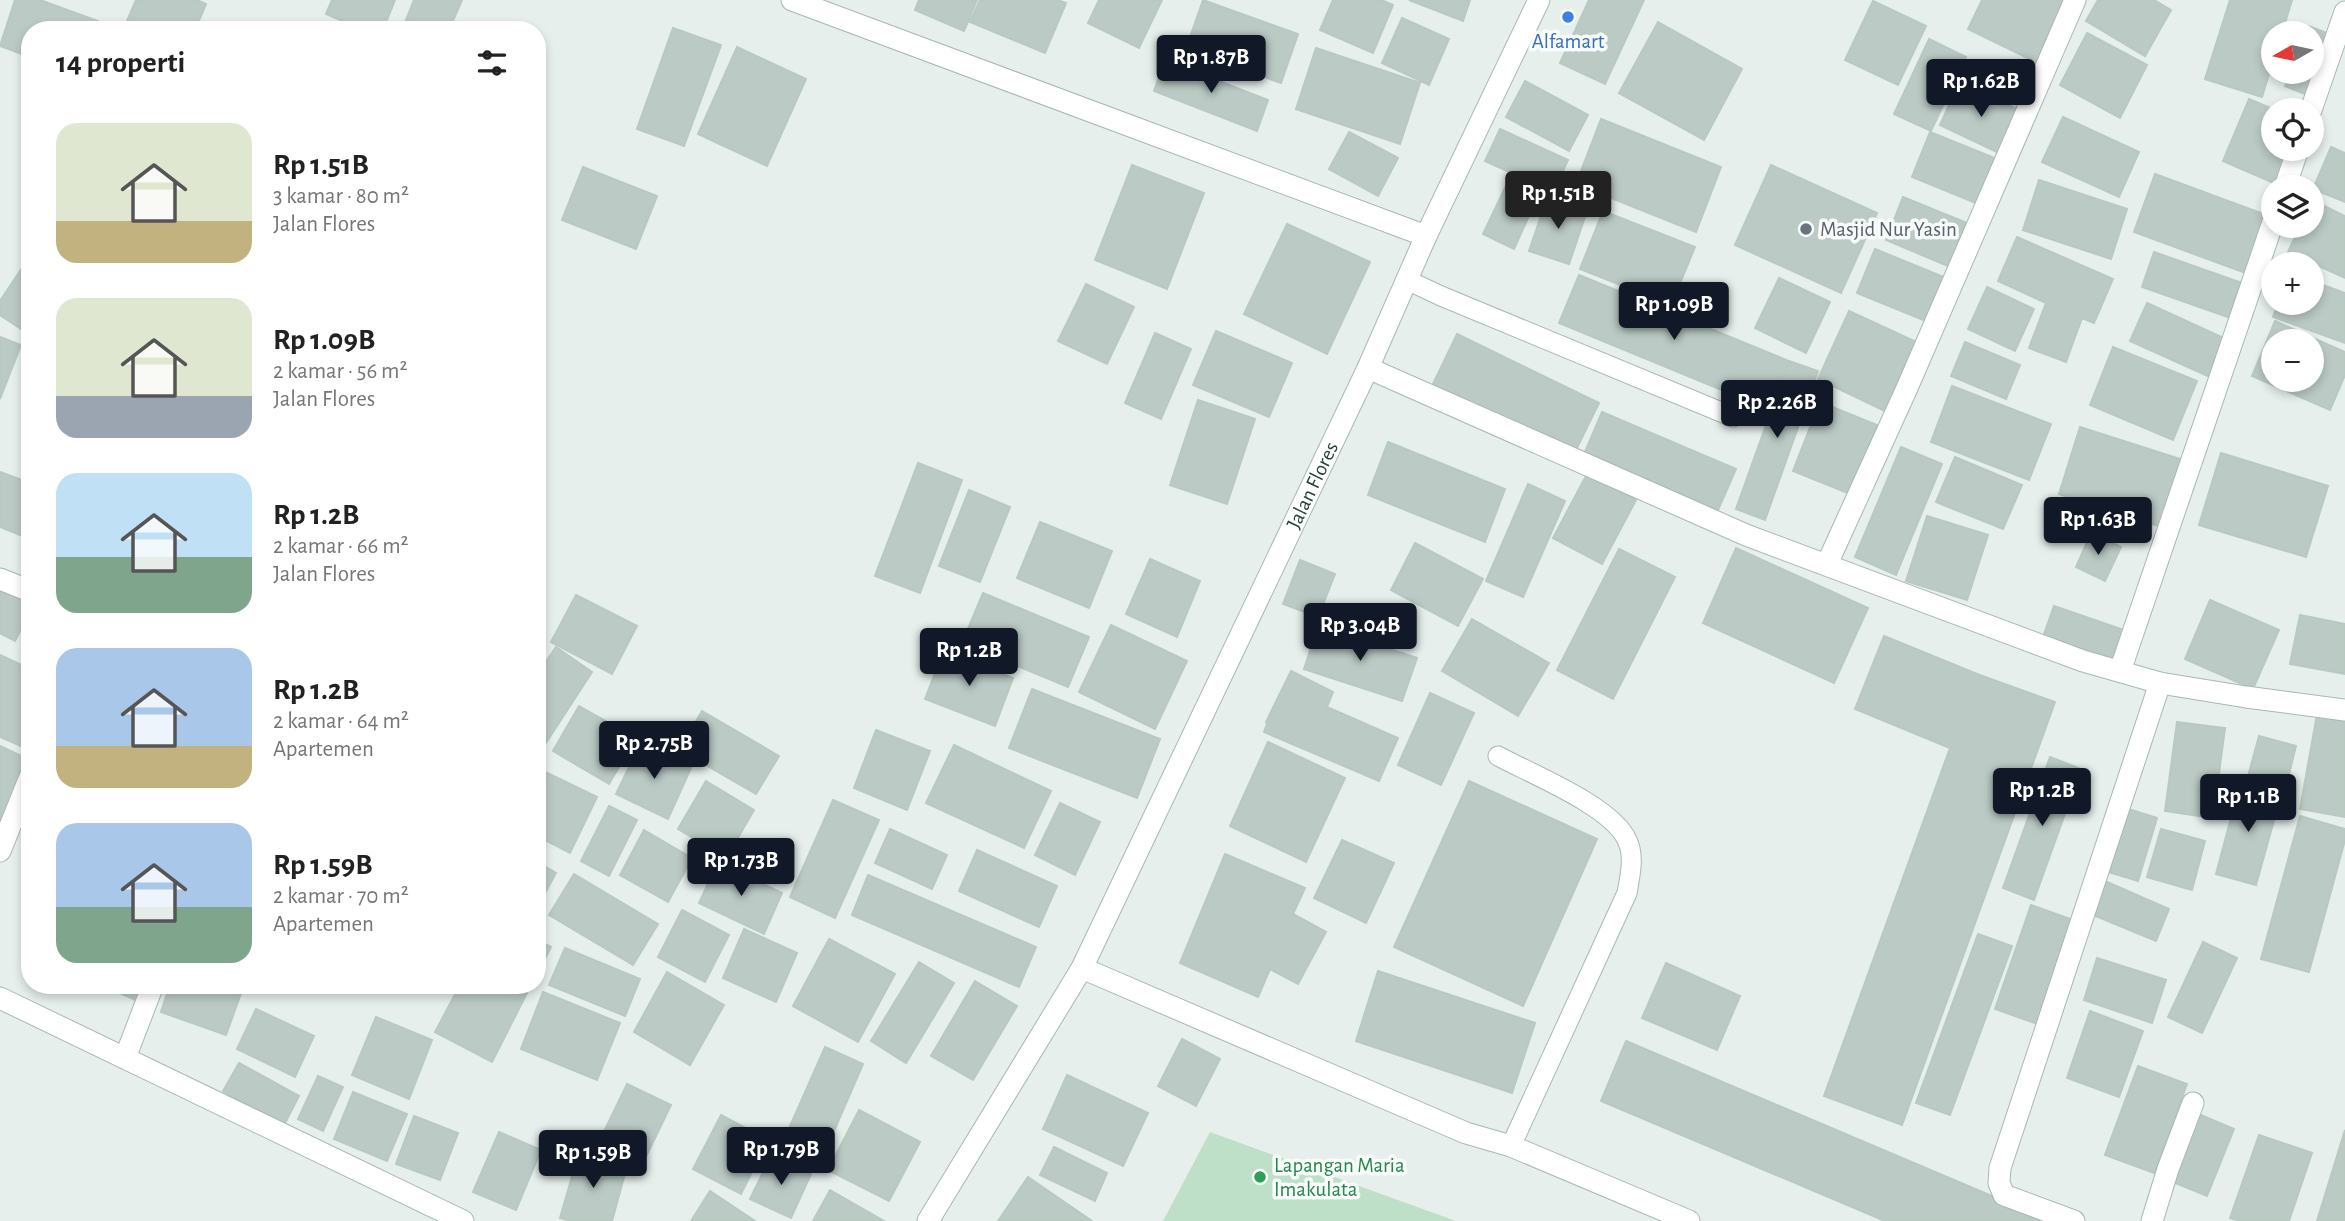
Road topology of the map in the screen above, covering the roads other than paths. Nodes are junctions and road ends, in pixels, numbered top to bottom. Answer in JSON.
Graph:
{"nodes":[{"id":1,"x":792,"y":0,"type":"edge"},
{"id":2,"x":1539,"y":0,"type":"edge"},
{"id":3,"x":2076,"y":0,"type":"edge"},
{"id":4,"x":2345,"y":12,"type":"edge"},
{"id":5,"x":2315,"y":98,"type":"edge"},
{"id":6,"x":1426,"y":236,"type":"junction"},
{"id":7,"x":2268,"y":238,"type":"edge"},
{"id":8,"x":1407,"y":280,"type":"junction"},
{"id":9,"x":1368,"y":368,"type":"junction"},
{"id":10,"x":1733,"y":417,"type":"dead end"},
{"id":11,"x":1827,"y":564,"type":"junction"},
{"id":12,"x":0,"y":579,"type":"edge"},
{"id":13,"x":21,"y":587,"type":"edge"},
{"id":14,"x":2120,"y":671,"type":"junction"},
{"id":15,"x":2160,"y":683,"type":"junction"},
{"id":16,"x":2345,"y":710,"type":"edge"},
{"id":17,"x":1498,"y":756,"type":"dead end"},
{"id":18,"x":21,"y":799,"type":"edge"},
{"id":19,"x":0,"y":851,"type":"edge"},
{"id":20,"x":1082,"y":968,"type":"junction"},
{"id":21,"x":150,"y":994,"type":"edge"},
{"id":22,"x":0,"y":998,"type":"edge"},
{"id":23,"x":125,"y":1058,"type":"junction"},
{"id":24,"x":2193,"y":1103,"type":"dead end"},
{"id":25,"x":1511,"y":1146,"type":"junction"},
{"id":26,"x":463,"y":1221,"type":"edge"},
{"id":27,"x":928,"y":1221,"type":"edge"},
{"id":28,"x":1689,"y":1221,"type":"edge"},
{"id":29,"x":2074,"y":1221,"type":"edge"},
{"id":30,"x":2152,"y":1221,"type":"edge"}],
"edges":[{"from":1,"to":6,"type":"street"},
{"from":2,"to":6,"type":"street","name":"Jalan Flores"},
{"from":3,"to":11,"type":"street"},
{"from":4,"to":5,"type":"street"},
{"from":6,"to":8,"type":"street","name":"Jalan Flores"},
{"from":7,"to":14,"type":"street"},
{"from":8,"to":9,"type":"street","name":"Jalan Flores"},
{"from":8,"to":10,"type":"lane"},
{"from":9,"to":11,"type":"street"},
{"from":9,"to":20,"type":"street","name":"Jalan Flores"},
{"from":11,"to":14,"type":"street"},
{"from":12,"to":13,"type":"street"},
{"from":14,"to":15,"type":"street"},
{"from":15,"to":16,"type":"street"},
{"from":15,"to":29,"type":"street"},
{"from":17,"to":25,"type":"lane"},
{"from":18,"to":19,"type":"street"},
{"from":20,"to":25,"type":"street"},
{"from":20,"to":27,"type":"street","name":"Jalan Flores"},
{"from":21,"to":23,"type":"street"},
{"from":22,"to":23,"type":"street"},
{"from":23,"to":26,"type":"street"},
{"from":24,"to":30,"type":"street"},
{"from":25,"to":28,"type":"street"}]}
